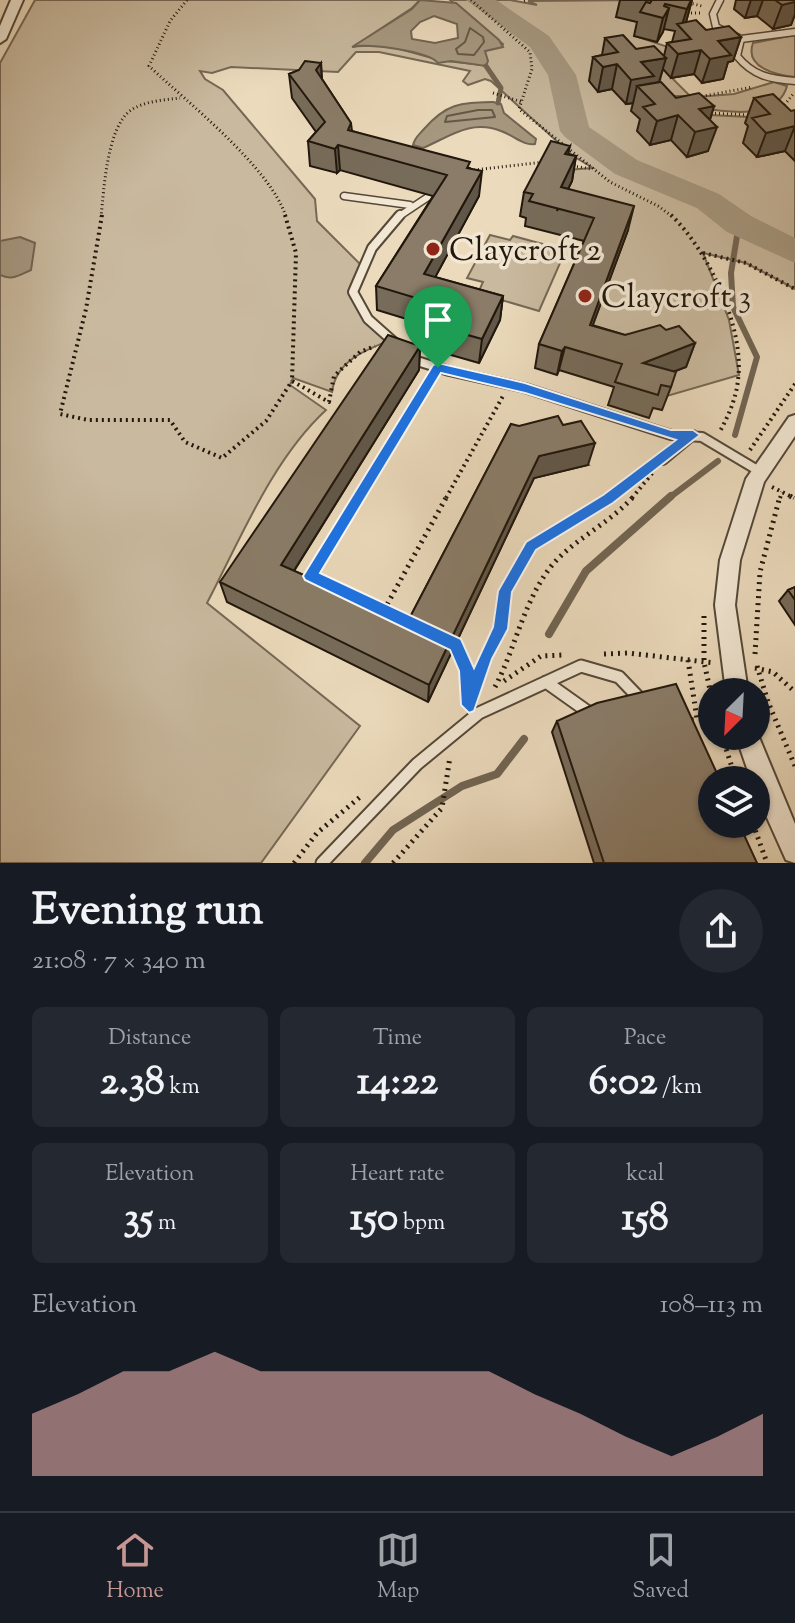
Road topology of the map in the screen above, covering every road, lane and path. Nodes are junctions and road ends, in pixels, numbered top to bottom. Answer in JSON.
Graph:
{"nodes":[{"id":1,"x":17,"y":0,"type":"edge"},
{"id":2,"x":187,"y":0,"type":"edge"},
{"id":3,"x":471,"y":0,"type":"edge"},
{"id":4,"x":677,"y":0,"type":"edge"},
{"id":5,"x":718,"y":3,"type":"edge"},
{"id":6,"x":686,"y":4,"type":"junction"},
{"id":7,"x":687,"y":13,"type":"junction"},
{"id":8,"x":713,"y":14,"type":"junction"},
{"id":9,"x":675,"y":16,"type":"edge"},
{"id":10,"x":795,"y":32,"type":"edge"},
{"id":11,"x":0,"y":39,"type":"edge"},
{"id":12,"x":741,"y":39,"type":"junction"},
{"id":13,"x":763,"y":77,"type":"junction"},
{"id":14,"x":795,"y":81,"type":"edge"},
{"id":15,"x":795,"y":91,"type":"edge"},
{"id":16,"x":493,"y":93,"type":"dead end"},
{"id":17,"x":696,"y":97,"type":"edge"},
{"id":18,"x":794,"y":97,"type":"edge"},
{"id":19,"x":180,"y":98,"type":"junction"},
{"id":20,"x":522,"y":102,"type":"junction"},
{"id":21,"x":705,"y":112,"type":"edge"},
{"id":22,"x":775,"y":112,"type":"edge"},
{"id":23,"x":759,"y":114,"type":"edge"},
{"id":24,"x":553,"y":163,"type":"edge"},
{"id":25,"x":567,"y":165,"type":"edge"},
{"id":26,"x":595,"y":169,"type":"junction"},
{"id":27,"x":470,"y":170,"type":"edge"},
{"id":28,"x":431,"y":195,"type":"edge"},
{"id":29,"x":344,"y":196,"type":"dead end"},
{"id":30,"x":410,"y":205,"type":"junction"},
{"id":31,"x":703,"y":253,"type":"junction"},
{"id":32,"x":795,"y":289,"type":"edge"},
{"id":33,"x":391,"y":340,"type":"junction"},
{"id":34,"x":438,"y":368,"type":"junction"},
{"id":35,"x":292,"y":381,"type":"junction"},
{"id":36,"x":509,"y":384,"type":"junction"},
{"id":37,"x":795,"y":384,"type":"edge"},
{"id":38,"x":795,"y":422,"type":"edge"},
{"id":39,"x":693,"y":435,"type":"junction"},
{"id":40,"x":718,"y":435,"type":"dead end"},
{"id":41,"x":752,"y":445,"type":"dead end"},
{"id":42,"x":663,"y":460,"type":"junction"},
{"id":43,"x":759,"y":471,"type":"junction"},
{"id":44,"x":795,"y":499,"type":"edge"},
{"id":45,"x":384,"y":610,"type":"junction"},
{"id":46,"x":394,"y":615,"type":"edge"},
{"id":47,"x":449,"y":642,"type":"edge"},
{"id":48,"x":599,"y":654,"type":"dead end"},
{"id":49,"x":570,"y":655,"type":"dead end"},
{"id":50,"x":688,"y":660,"type":"junction"},
{"id":51,"x":704,"y":662,"type":"junction"},
{"id":52,"x":732,"y":665,"type":"junction"},
{"id":53,"x":757,"y":668,"type":"junction"},
{"id":54,"x":707,"y":678,"type":"edge"},
{"id":55,"x":734,"y":678,"type":"edge"},
{"id":56,"x":546,"y":682,"type":"junction"},
{"id":57,"x":795,"y":692,"type":"edge"},
{"id":58,"x":643,"y":702,"type":"edge"},
{"id":59,"x":591,"y":714,"type":"edge"},
{"id":60,"x":679,"y":721,"type":"edge"},
{"id":61,"x":752,"y":750,"type":"edge"},
{"id":62,"x":795,"y":766,"type":"edge"},
{"id":63,"x":445,"y":786,"type":"dead end"},
{"id":64,"x":758,"y":838,"type":"edge"},
{"id":65,"x":795,"y":851,"type":"edge"},
{"id":66,"x":322,"y":863,"type":"edge"},
{"id":67,"x":393,"y":863,"type":"edge"},
{"id":68,"x":767,"y":863,"type":"edge"}],
"edges":[{"from":1,"to":11,"type":"street"},
{"from":2,"to":19,"type":"path"},
{"from":3,"to":20,"type":"path"},
{"from":4,"to":6,"type":"path"},
{"from":5,"to":6,"type":"path"},
{"from":5,"to":8,"type":"lane"},
{"from":6,"to":7,"type":"path"},
{"from":7,"to":8,"type":"path"},
{"from":7,"to":9,"type":"path"},
{"from":8,"to":12,"type":"lane"},
{"from":10,"to":12,"type":"lane"},
{"from":12,"to":13,"type":"lane"},
{"from":13,"to":14,"type":"lane"},
{"from":13,"to":17,"type":"path"},
{"from":15,"to":18,"type":"path"},
{"from":16,"to":20,"type":"path"},
{"from":18,"to":22,"type":"path"},
{"from":19,"to":35,"type":"path"},
{"from":19,"to":35,"type":"path"},
{"from":20,"to":26,"type":"path"},
{"from":21,"to":23,"type":"path"},
{"from":24,"to":27,"type":"path"},
{"from":25,"to":26,"type":"path"},
{"from":26,"to":31,"type":"path"},
{"from":28,"to":30,"type":"lane"},
{"from":29,"to":30,"type":"lane"},
{"from":30,"to":33,"type":"lane"},
{"from":31,"to":32,"type":"path"},
{"from":31,"to":40,"type":"path"},
{"from":33,"to":34,"type":"lane"},
{"from":33,"to":35,"type":"path"},
{"from":34,"to":36,"type":"lane"},
{"from":34,"to":45,"type":"path"},
{"from":36,"to":39,"type":"lane"},
{"from":36,"to":45,"type":"path"},
{"from":37,"to":41,"type":"path"},
{"from":38,"to":43,"type":"street"},
{"from":39,"to":42,"type":"lane"},
{"from":39,"to":43,"type":"lane"},
{"from":42,"to":47,"type":"path"},
{"from":42,"to":49,"type":"path"},
{"from":43,"to":52,"type":"street"},
{"from":44,"to":53,"type":"path"},
{"from":45,"to":46,"type":"path"},
{"from":48,"to":50,"type":"path"},
{"from":50,"to":51,"type":"path"},
{"from":50,"to":60,"type":"path"},
{"from":51,"to":52,"type":"path"},
{"from":51,"to":54,"type":"path"},
{"from":52,"to":55,"type":"street"},
{"from":53,"to":57,"type":"path"},
{"from":53,"to":62,"type":"path"},
{"from":56,"to":58,"type":"lane"},
{"from":56,"to":59,"type":"lane"},
{"from":56,"to":66,"type":"lane"},
{"from":61,"to":65,"type":"street"},
{"from":63,"to":67,"type":"path"},
{"from":64,"to":68,"type":"path"}]}
